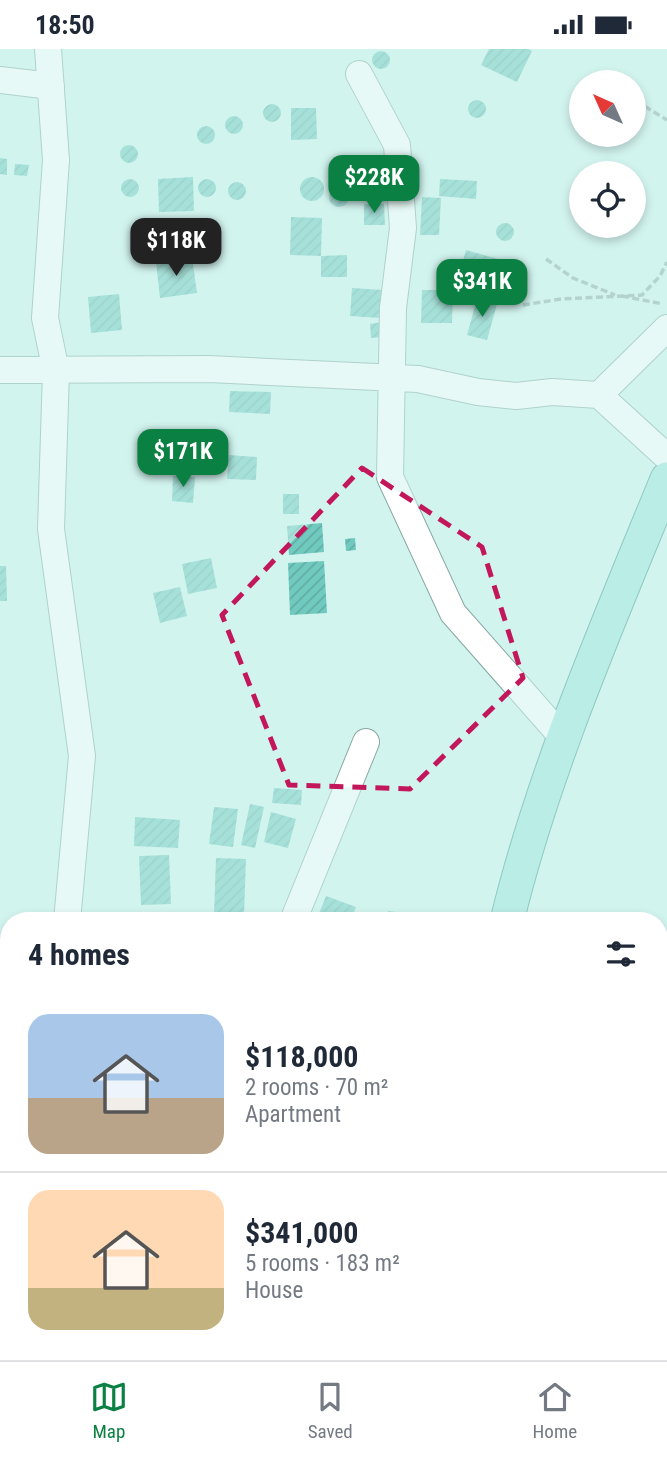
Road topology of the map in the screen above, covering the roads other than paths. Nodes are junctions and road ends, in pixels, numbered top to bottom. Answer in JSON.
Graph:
{"nodes":[{"id":1,"x":48,"y":49,"type":"edge"},
{"id":2,"x":359,"y":74,"type":"dead end"},
{"id":3,"x":0,"y":80,"type":"edge"},
{"id":4,"x":51,"y":86,"type":"junction"},
{"id":5,"x":667,"y":328,"type":"edge"},
{"id":6,"x":0,"y":370,"type":"edge"},
{"id":7,"x":56,"y":371,"type":"junction"},
{"id":8,"x":392,"y":377,"type":"junction"},
{"id":9,"x":599,"y":395,"type":"junction"},
{"id":10,"x":667,"y":457,"type":"edge"},
{"id":11,"x":667,"y":479,"type":"edge"},
{"id":12,"x":564,"y":739,"type":"junction"},
{"id":13,"x":366,"y":742,"type":"dead end"},
{"id":14,"x":68,"y":912,"type":"edge"},
{"id":15,"x":297,"y":912,"type":"edge"},
{"id":16,"x":509,"y":912,"type":"edge"}],
"edges":[{"from":1,"to":4,"type":"street"},
{"from":2,"to":8,"type":"street"},
{"from":3,"to":4,"type":"street"},
{"from":4,"to":7,"type":"street"},
{"from":5,"to":9,"type":"street"},
{"from":6,"to":7,"type":"street"},
{"from":7,"to":8,"type":"street"},
{"from":7,"to":14,"type":"street"},
{"from":8,"to":9,"type":"street"},
{"from":8,"to":12,"type":"street"},
{"from":9,"to":10,"type":"street"},
{"from":11,"to":12,"type":"main road"},
{"from":12,"to":16,"type":"main road"},
{"from":13,"to":15,"type":"street"}]}
